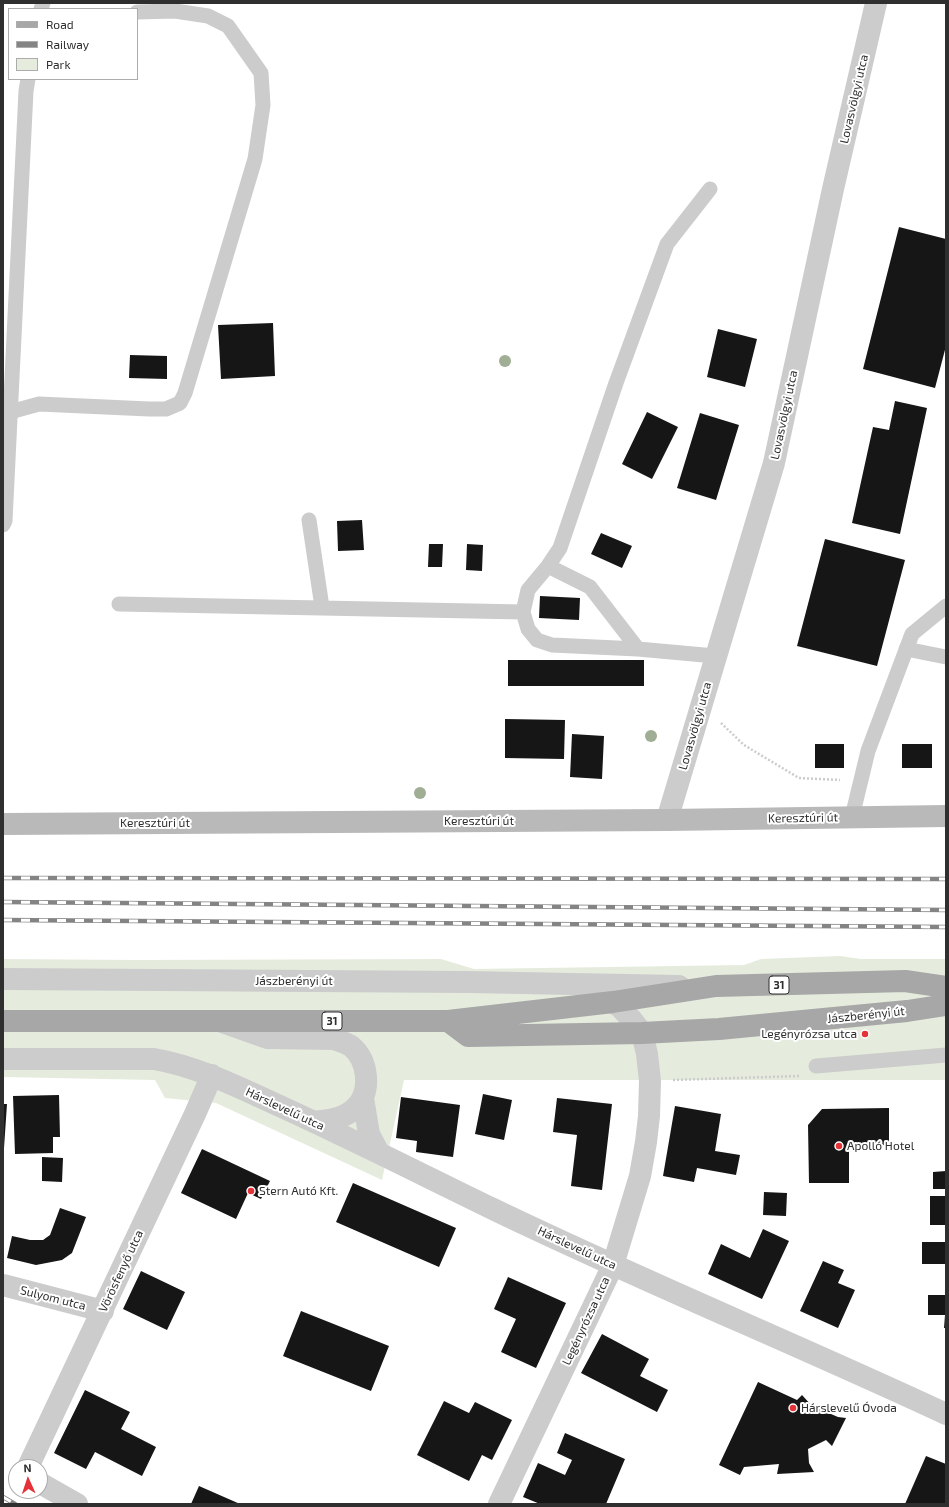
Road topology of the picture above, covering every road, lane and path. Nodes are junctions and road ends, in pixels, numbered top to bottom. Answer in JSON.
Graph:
{"nodes":[{"id":1,"x":876,"y":3,"type":"edge"},
{"id":2,"x":138,"y":12,"type":"edge"},
{"id":3,"x":28,"y":80,"type":"edge"},
{"id":4,"x":710,"y":189,"type":"dead end"},
{"id":5,"x":10,"y":412,"type":"junction"},
{"id":6,"x":309,"y":520,"type":"dead end"},
{"id":7,"x":3,"y":524,"type":"edge"},
{"id":8,"x":548,"y":566,"type":"junction"},
{"id":9,"x":119,"y":604,"type":"dead end"},
{"id":10,"x":946,"y":606,"type":"edge"},
{"id":11,"x":322,"y":608,"type":"junction"},
{"id":12,"x":523,"y":612,"type":"junction"},
{"id":13,"x":638,"y":649,"type":"junction"},
{"id":14,"x":906,"y":649,"type":"junction"},
{"id":15,"x":715,"y":656,"type":"junction"},
{"id":16,"x":946,"y":657,"type":"edge"},
{"id":17,"x":701,"y":703,"type":"junction"},
{"id":18,"x":861,"y":781,"type":"junction"},
{"id":19,"x":946,"y":816,"type":"edge"},
{"id":20,"x":852,"y":817,"type":"junction"},
{"id":21,"x":667,"y":820,"type":"junction"},
{"id":22,"x":6,"y":824,"type":"edge"},
{"id":23,"x":3,"y":979,"type":"edge"},
{"id":24,"x":584,"y":984,"type":"junction"},
{"id":25,"x":716,"y":986,"type":"junction"},
{"id":26,"x":946,"y":987,"type":"edge"},
{"id":27,"x":613,"y":1002,"type":"junction"},
{"id":28,"x":946,"y":1005,"type":"edge"},
{"id":29,"x":217,"y":1020,"type":"junction"},
{"id":30,"x":448,"y":1020,"type":"junction"},
{"id":31,"x":3,"y":1021,"type":"edge"},
{"id":32,"x":642,"y":1033,"type":"junction"},
{"id":33,"x":946,"y":1056,"type":"edge"},
{"id":34,"x":3,"y":1060,"type":"edge"},
{"id":35,"x":816,"y":1066,"type":"joint"},
{"id":36,"x":212,"y":1075,"type":"junction"},
{"id":37,"x":650,"y":1081,"type":"junction"},
{"id":38,"x":363,"y":1098,"type":"junction"},
{"id":39,"x":314,"y":1122,"type":"junction"},
{"id":40,"x":378,"y":1153,"type":"junction"},
{"id":41,"x":613,"y":1265,"type":"junction"},
{"id":42,"x":3,"y":1285,"type":"edge"},
{"id":43,"x":103,"y":1311,"type":"junction"},
{"id":44,"x":946,"y":1414,"type":"edge"},
{"id":45,"x":32,"y":1459,"type":"edge"},
{"id":46,"x":48,"y":1488,"type":"edge"},
{"id":47,"x":77,"y":1504,"type":"edge"},
{"id":48,"x":499,"y":1504,"type":"edge"}],
"edges":[{"from":1,"to":15,"type":"street","name":"Lovasvölgyi utca"},
{"from":2,"to":5,"type":"lane"},
{"from":3,"to":5,"type":"lane"},
{"from":4,"to":8,"type":"lane"},
{"from":5,"to":7,"type":"lane"},
{"from":6,"to":11,"type":"lane"},
{"from":8,"to":12,"type":"lane"},
{"from":8,"to":13,"type":"lane"},
{"from":9,"to":11,"type":"lane"},
{"from":10,"to":14,"type":"lane"},
{"from":11,"to":12,"type":"lane"},
{"from":12,"to":13,"type":"lane"},
{"from":13,"to":15,"type":"lane"},
{"from":14,"to":16,"type":"lane"},
{"from":14,"to":18,"type":"lane"},
{"from":15,"to":17,"type":"street","name":"Lovasvölgyi utca"},
{"from":17,"to":18,"type":"path"},
{"from":17,"to":21,"type":"street","name":"Lovasvölgyi utca"},
{"from":18,"to":20,"type":"lane"},
{"from":19,"to":20,"type":"main road","name":"Keresztúri út"},
{"from":20,"to":21,"type":"main road","name":"Keresztúri út"},
{"from":21,"to":22,"type":"main road","name":"Keresztúri út"},
{"from":23,"to":24,"type":"street","name":"Jászberényi út"},
{"from":24,"to":25,"type":"street","name":"Jászberényi út"},
{"from":24,"to":27,"type":"street"},
{"from":25,"to":26,"type":"main road","name":"Jászberényi út","number":"31"},
{"from":25,"to":27,"type":"main road","name":"Jászberényi út","number":"31"},
{"from":27,"to":30,"type":"main road","name":"Jászberényi út","number":"31"},
{"from":27,"to":32,"type":"street"},
{"from":28,"to":32,"type":"main road","name":"Jászberényi út"},
{"from":29,"to":30,"type":"main road","name":"Jászberényi út","number":"31"},
{"from":29,"to":31,"type":"main road","name":"Jászberényi út","number":"31"},
{"from":29,"to":38,"type":"street","name":"Jászberényi út"},
{"from":30,"to":32,"type":"main road","name":"Jászberényi út"},
{"from":32,"to":37,"type":"street","name":"Legényrózsa utca"},
{"from":33,"to":35,"type":"lane"},
{"from":34,"to":36,"type":"street"},
{"from":35,"to":37,"type":"path"},
{"from":36,"to":39,"type":"street","name":"Hárslevelű utca"},
{"from":36,"to":43,"type":"street","name":"Vörösfenyő utca"},
{"from":37,"to":41,"type":"street","name":"Legényrózsa utca"},
{"from":38,"to":39,"type":"street"},
{"from":38,"to":40,"type":"street","name":"Jászberényi út"},
{"from":39,"to":40,"type":"street","name":"Hárslevelű utca"},
{"from":40,"to":41,"type":"street","name":"Hárslevelű utca"},
{"from":41,"to":44,"type":"street","name":"Hárslevelű utca"},
{"from":41,"to":48,"type":"street","name":"Legényrózsa utca"},
{"from":42,"to":43,"type":"street","name":"Sulyom utca"},
{"from":43,"to":45,"type":"street","name":"Vörösfenyő utca"},
{"from":46,"to":47,"type":"street"}]}
